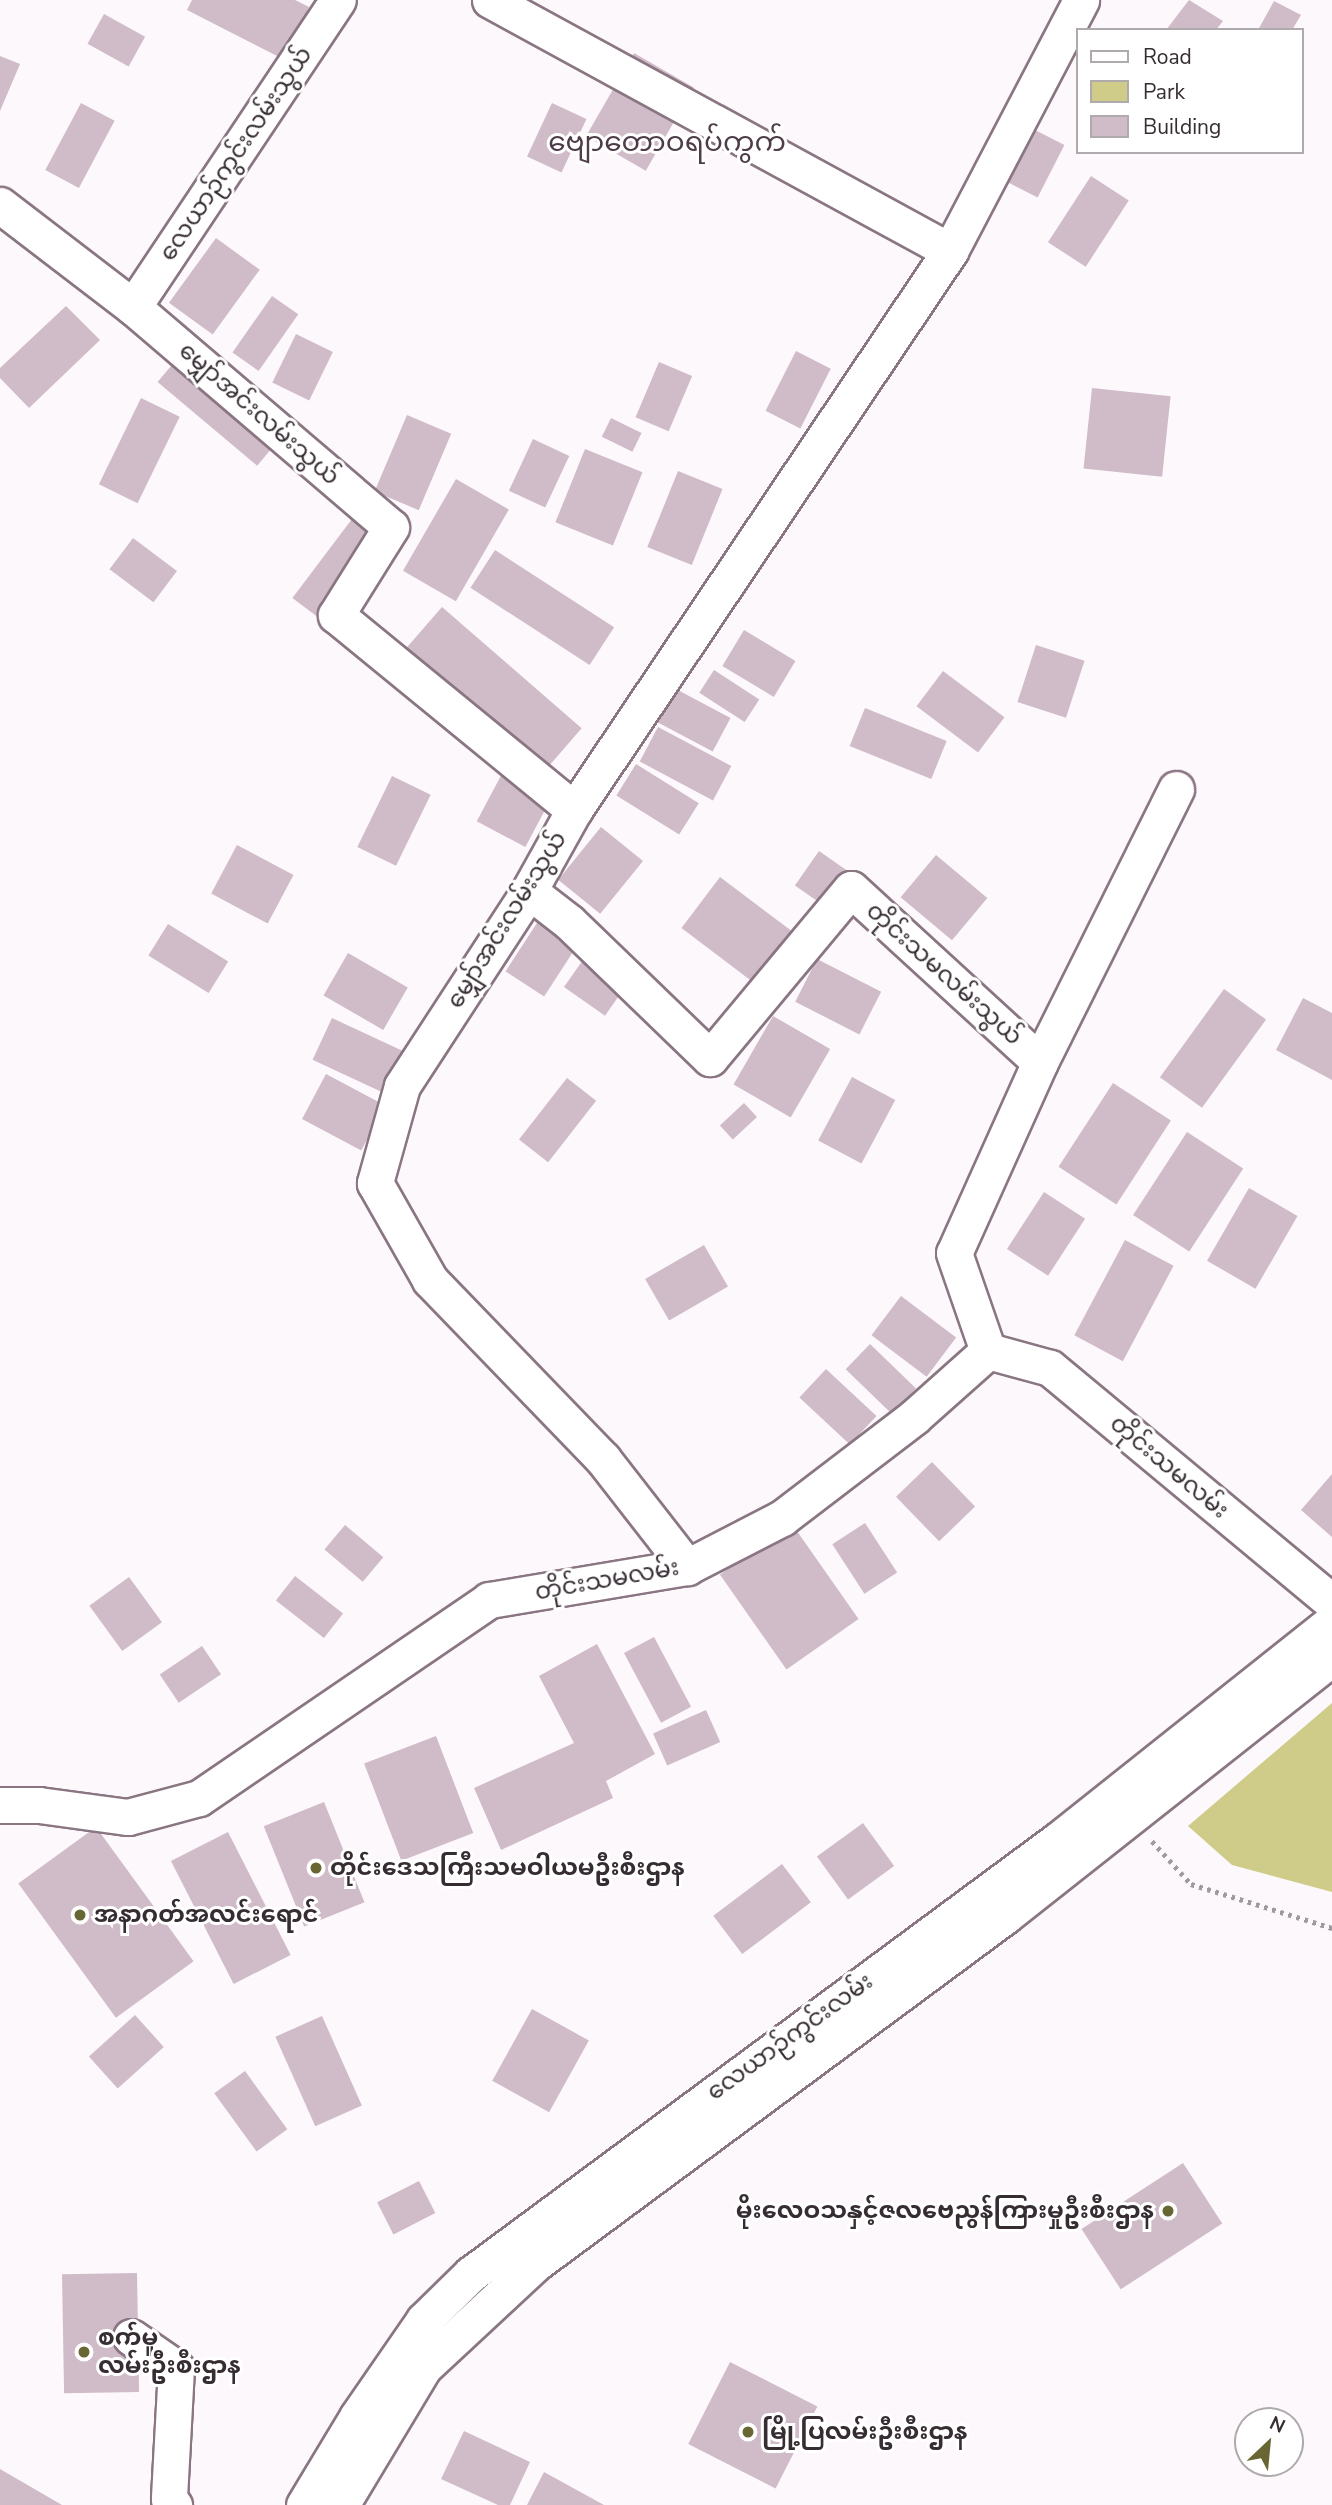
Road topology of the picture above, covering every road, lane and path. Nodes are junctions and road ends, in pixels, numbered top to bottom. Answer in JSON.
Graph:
{"nodes":[{"id":1,"x":338,"y":0,"type":"edge"},
{"id":2,"x":490,"y":0,"type":"edge"},
{"id":3,"x":1081,"y":0,"type":"edge"},
{"id":4,"x":0,"y":205,"type":"edge"},
{"id":5,"x":950,"y":251,"type":"junction"},
{"id":6,"x":133,"y":307,"type":"junction"},
{"id":7,"x":1176,"y":789,"type":"dead end"},
{"id":8,"x":574,"y":810,"type":"junction"},
{"id":9,"x":529,"y":891,"type":"junction"},
{"id":10,"x":1040,"y":1062,"type":"junction"},
{"id":11,"x":988,"y":1351,"type":"junction"},
{"id":12,"x":687,"y":1567,"type":"junction"},
{"id":13,"x":1332,"y":1602,"type":"edge"},
{"id":14,"x":1332,"y":1622,"type":"edge"},
{"id":15,"x":1332,"y":1658,"type":"edge"},
{"id":16,"x":0,"y":1805,"type":"edge"},
{"id":17,"x":1130,"y":1816,"type":"junction"},
{"id":18,"x":1332,"y":1928,"type":"edge"},
{"id":19,"x":131,"y":2337,"type":"dead end"},
{"id":20,"x":174,"y":2505,"type":"edge"},
{"id":21,"x":304,"y":2505,"type":"edge"},
{"id":22,"x":341,"y":2505,"type":"edge"}],
"edges":[{"from":1,"to":6,"type":"street","name":"လေယာဉ်ကွင်းလမ်းသွယ်"},
{"from":2,"to":5,"type":"street"},
{"from":3,"to":5,"type":"street"},
{"from":4,"to":6,"type":"street","name":"မျှော်အင်းလမ်းသွယ်"},
{"from":5,"to":8,"type":"street"},
{"from":6,"to":8,"type":"street","name":"မျှော်အင်းလမ်းသွယ်"},
{"from":7,"to":10,"type":"street","name":"တိုင်းသမလမ်းသွယ်"},
{"from":8,"to":9,"type":"street","name":"မျှော်အင်းလမ်းသွယ်"},
{"from":9,"to":10,"type":"street","name":"တိုင်းသမလမ်းသွယ်"},
{"from":9,"to":12,"type":"street","name":"မျှော်အင်းလမ်းသွယ်"},
{"from":10,"to":11,"type":"street","name":"တိုင်းသမလမ်းသွယ်"},
{"from":11,"to":12,"type":"street","name":"တိုင်းသမလမ်း"},
{"from":11,"to":13,"type":"street","name":"တိုင်းသမလမ်း"},
{"from":12,"to":16,"type":"street","name":"တိုင်းသမလမ်း"},
{"from":14,"to":21,"type":"street","name":"လေယာဉ်ကွင်းလမ်း"},
{"from":15,"to":17,"type":"street","name":"လေယာဉ်ကွင်းလမ်း"},
{"from":17,"to":18,"type":"path"},
{"from":17,"to":22,"type":"street","name":"လေယာဉ်ကွင်းလမ်း"},
{"from":19,"to":20,"type":"street"}]}
